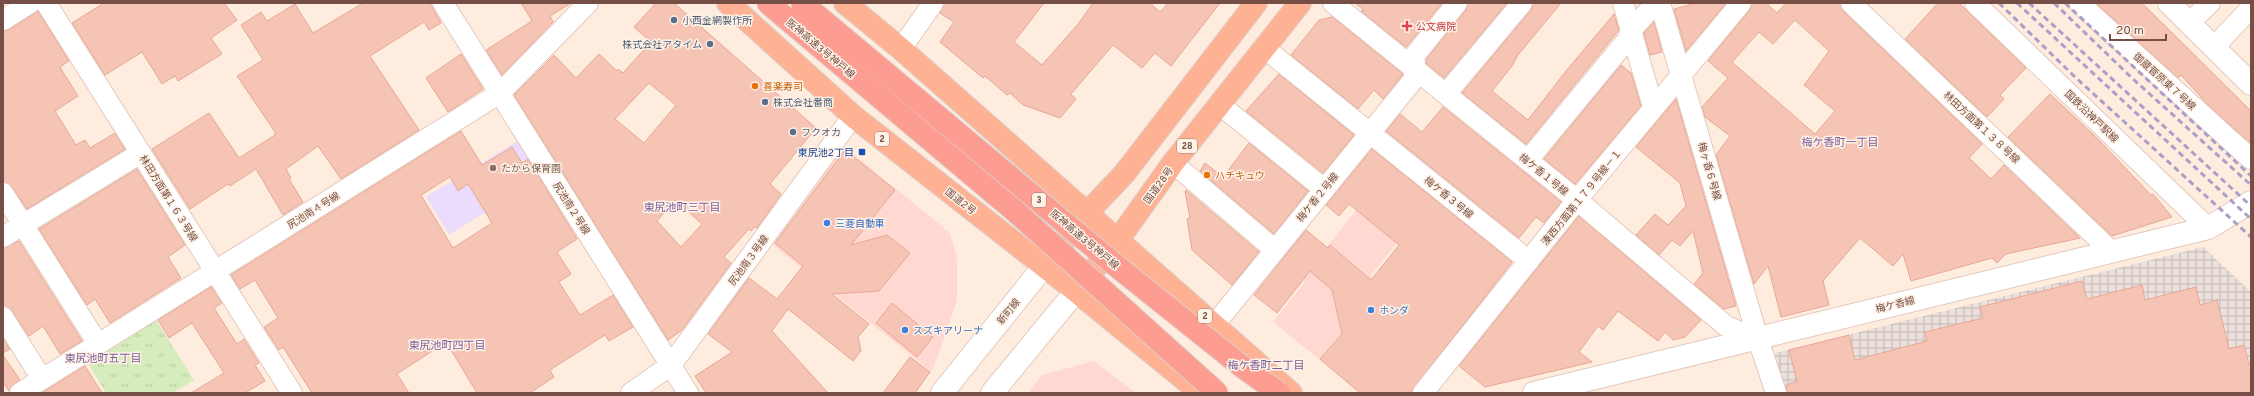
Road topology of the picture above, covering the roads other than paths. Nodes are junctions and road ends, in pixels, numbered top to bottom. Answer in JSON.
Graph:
{"nodes":[{"id":1,"x":30,"y":3,"type":"edge"},
{"id":2,"x":46,"y":3,"type":"edge"},
{"id":3,"x":444,"y":3,"type":"edge"},
{"id":4,"x":588,"y":3,"type":"edge"},
{"id":5,"x":728,"y":3,"type":"edge"},
{"id":6,"x":768,"y":3,"type":"edge"},
{"id":7,"x":802,"y":3,"type":"edge"},
{"id":8,"x":845,"y":3,"type":"edge"},
{"id":9,"x":934,"y":3,"type":"edge"},
{"id":10,"x":1256,"y":3,"type":"edge"},
{"id":11,"x":1300,"y":3,"type":"edge"},
{"id":12,"x":1333,"y":3,"type":"edge"},
{"id":13,"x":1457,"y":3,"type":"edge"},
{"id":14,"x":1522,"y":3,"type":"edge"},
{"id":15,"x":1623,"y":3,"type":"edge"},
{"id":16,"x":1656,"y":3,"type":"edge"},
{"id":17,"x":1660,"y":3,"type":"edge"},
{"id":18,"x":1741,"y":3,"type":"edge"},
{"id":19,"x":1851,"y":3,"type":"edge"},
{"id":20,"x":1975,"y":3,"type":"edge"},
{"id":21,"x":2079,"y":3,"type":"edge"},
{"id":22,"x":2169,"y":3,"type":"edge"},
{"id":23,"x":2210,"y":3,"type":"edge"},
{"id":24,"x":2251,"y":8,"type":"edge"},
{"id":25,"x":3,"y":20,"type":"edge"},
{"id":26,"x":2189,"y":24,"type":"junction"},
{"id":27,"x":1631,"y":30,"type":"junction"},
{"id":28,"x":1264,"y":47,"type":"junction"},
{"id":29,"x":2214,"y":47,"type":"junction"},
{"id":30,"x":901,"y":49,"type":"junction"},
{"id":31,"x":1414,"y":68,"type":"junction"},
{"id":32,"x":1682,"y":75,"type":"junction"},
{"id":33,"x":2251,"y":84,"type":"edge"},
{"id":34,"x":500,"y":93,"type":"junction"},
{"id":35,"x":1446,"y":94,"type":"junction"},
{"id":36,"x":1219,"y":104,"type":"junction"},
{"id":37,"x":1654,"y":107,"type":"junction"},
{"id":38,"x":853,"y":116,"type":"junction"},
{"id":39,"x":1369,"y":133,"type":"junction"},
{"id":40,"x":141,"y":153,"type":"junction"},
{"id":41,"x":2251,"y":159,"type":"edge"},
{"id":42,"x":1528,"y":160,"type":"junction"},
{"id":43,"x":1174,"y":164,"type":"junction"},
{"id":44,"x":1324,"y":189,"type":"junction"},
{"id":45,"x":3,"y":193,"type":"edge"},
{"id":46,"x":1577,"y":200,"type":"junction"},
{"id":47,"x":2251,"y":202,"type":"edge"},
{"id":48,"x":1087,"y":213,"type":"junction"},
{"id":49,"x":23,"y":225,"type":"junction"},
{"id":50,"x":2208,"y":228,"type":"junction"},
{"id":51,"x":3,"y":237,"type":"edge"},
{"id":52,"x":1118,"y":240,"type":"junction"},
{"id":53,"x":1275,"y":250,"type":"junction"},
{"id":54,"x":2112,"y":252,"type":"junction"},
{"id":55,"x":1529,"y":261,"type":"junction"},
{"id":56,"x":1044,"y":266,"type":"junction"},
{"id":57,"x":216,"y":271,"type":"junction"},
{"id":58,"x":1076,"y":291,"type":"junction"},
{"id":59,"x":3,"y":317,"type":"edge"},
{"id":60,"x":1215,"y":324,"type":"junction"},
{"id":61,"x":1758,"y":339,"type":"junction"},
{"id":62,"x":98,"y":344,"type":"junction"},
{"id":63,"x":671,"y":365,"type":"junction"},
{"id":64,"x":42,"y":379,"type":"junction"},
{"id":65,"x":20,"y":393,"type":"edge"},
{"id":66,"x":292,"y":393,"type":"edge"},
{"id":67,"x":631,"y":393,"type":"edge"},
{"id":68,"x":688,"y":393,"type":"edge"},
{"id":69,"x":942,"y":393,"type":"edge"},
{"id":70,"x":992,"y":393,"type":"edge"},
{"id":71,"x":1201,"y":393,"type":"edge"},
{"id":72,"x":1216,"y":393,"type":"edge"},
{"id":73,"x":1279,"y":393,"type":"edge"},
{"id":74,"x":1291,"y":393,"type":"edge"},
{"id":75,"x":1423,"y":393,"type":"edge"},
{"id":76,"x":1534,"y":393,"type":"edge"},
{"id":77,"x":1776,"y":393,"type":"edge"}],
"edges":[{"from":1,"to":25,"type":"street"},
{"from":2,"to":40,"type":"street","name":"林田方面第１６３号線"},
{"from":3,"to":34,"type":"street","name":"尻池南２号線"},
{"from":4,"to":34,"type":"street","name":"尻池南４号線"},
{"from":5,"to":38,"type":"highway","name":"国道2号","number":"2"},
{"from":6,"to":72,"type":"highway","name":"阪神高速3号神戸線","number":"3","bridge":true},
{"from":7,"to":73,"type":"highway","name":"阪神高速3号神戸線","number":"3","bridge":true},
{"from":8,"to":30,"type":"highway","number":"2"},
{"from":9,"to":30,"type":"street"},
{"from":10,"to":48,"type":"highway"},
{"from":11,"to":28,"type":"highway","name":"国道28号","number":"28"},
{"from":12,"to":31,"type":"street","name":"梅ケ香１号線"},
{"from":13,"to":31,"type":"street","name":"梅ケ香２号線"},
{"from":14,"to":35,"type":"street"},
{"from":15,"to":27,"type":"street"},
{"from":16,"to":27,"type":"street"},
{"from":17,"to":32,"type":"street","name":"梅ヶ香６号線"},
{"from":18,"to":32,"type":"street","name":"湊西方面第１７９号線－１"},
{"from":19,"to":54,"type":"street","name":"林田方面第１３８号線"},
{"from":20,"to":50,"type":"street","name":"国鉄沿神戸駅線"},
{"from":21,"to":41,"type":"street","name":"御蔵菅原東７号線"},
{"from":22,"to":26,"type":"street"},
{"from":23,"to":26,"type":"street"},
{"from":24,"to":29,"type":"street"},
{"from":26,"to":29,"type":"street"},
{"from":27,"to":37,"type":"street"},
{"from":27,"to":42,"type":"street"},
{"from":28,"to":36,"type":"highway","name":"国道28号","number":"28"},
{"from":28,"to":39,"type":"street","name":"梅ケ香３号線"},
{"from":29,"to":33,"type":"street"},
{"from":30,"to":48,"type":"highway","number":"2"},
{"from":31,"to":35,"type":"street","name":"梅ケ香１号線"},
{"from":31,"to":39,"type":"street","name":"梅ケ香２号線"},
{"from":32,"to":37,"type":"street","name":"湊西方面第１７９号線－１"},
{"from":32,"to":61,"type":"street","name":"梅ヶ香６号線"},
{"from":34,"to":57,"type":"street","name":"尻池南４号線"},
{"from":34,"to":63,"type":"street","name":"尻池南２号線"},
{"from":35,"to":42,"type":"street","name":"梅ケ香１号線"},
{"from":36,"to":43,"type":"highway","name":"国道28号","number":"28"},
{"from":36,"to":44,"type":"street"},
{"from":37,"to":46,"type":"street","name":"湊西方面第１７９号線－１"},
{"from":38,"to":56,"type":"highway","name":"国道2号","number":"2"},
{"from":38,"to":63,"type":"street","name":"尻池南３号線"},
{"from":39,"to":44,"type":"street","name":"梅ケ香２号線"},
{"from":39,"to":55,"type":"street","name":"梅ケ香３号線"},
{"from":40,"to":49,"type":"street"},
{"from":40,"to":57,"type":"street","name":"林田方面第１６３号線"},
{"from":42,"to":46,"type":"street","name":"梅ケ香１号線"},
{"from":43,"to":52,"type":"highway","name":"国道28号","number":"28"},
{"from":43,"to":53,"type":"street"},
{"from":44,"to":53,"type":"street","name":"梅ケ香２号線"},
{"from":45,"to":49,"type":"street"},
{"from":46,"to":55,"type":"street","name":"湊西方面第１７９号線－１"},
{"from":46,"to":61,"type":"street","name":"梅ケ香１号線"},
{"from":47,"to":50,"type":"street","name":"梅ケ香線"},
{"from":48,"to":52,"type":"highway","number":"2"},
{"from":48,"to":56,"type":"highway"},
{"from":49,"to":51,"type":"street"},
{"from":49,"to":62,"type":"street"},
{"from":50,"to":54,"type":"street","name":"梅ケ香線"},
{"from":52,"to":58,"type":"highway","name":"国道28号","number":"28"},
{"from":52,"to":60,"type":"highway","number":"2"},
{"from":53,"to":60,"type":"street","name":"梅ケ香２号線"},
{"from":54,"to":61,"type":"street","name":"梅ケ香線"},
{"from":55,"to":75,"type":"street","name":"湊西方面第１７９号線－１"},
{"from":56,"to":58,"type":"highway","name":"国道2号","number":"2"},
{"from":56,"to":69,"type":"street","name":"新町線"},
{"from":57,"to":62,"type":"street","name":"尻池南４号線"},
{"from":57,"to":66,"type":"street","name":"林田方面第１６３号線"},
{"from":58,"to":70,"type":"street"},
{"from":58,"to":71,"type":"highway","name":"国道2号","number":"2"},
{"from":59,"to":64,"type":"street"},
{"from":60,"to":74,"type":"highway","number":"2"},
{"from":61,"to":76,"type":"street","name":"梅ケ香線"},
{"from":61,"to":77,"type":"street","name":"梅ヶ香６号線"},
{"from":62,"to":64,"type":"street","name":"尻池南４号線"},
{"from":63,"to":67,"type":"street","name":"尻池南３号線"},
{"from":63,"to":68,"type":"street","name":"尻池南２号線"},
{"from":64,"to":65,"type":"street","name":"尻池南４号線"}]}
